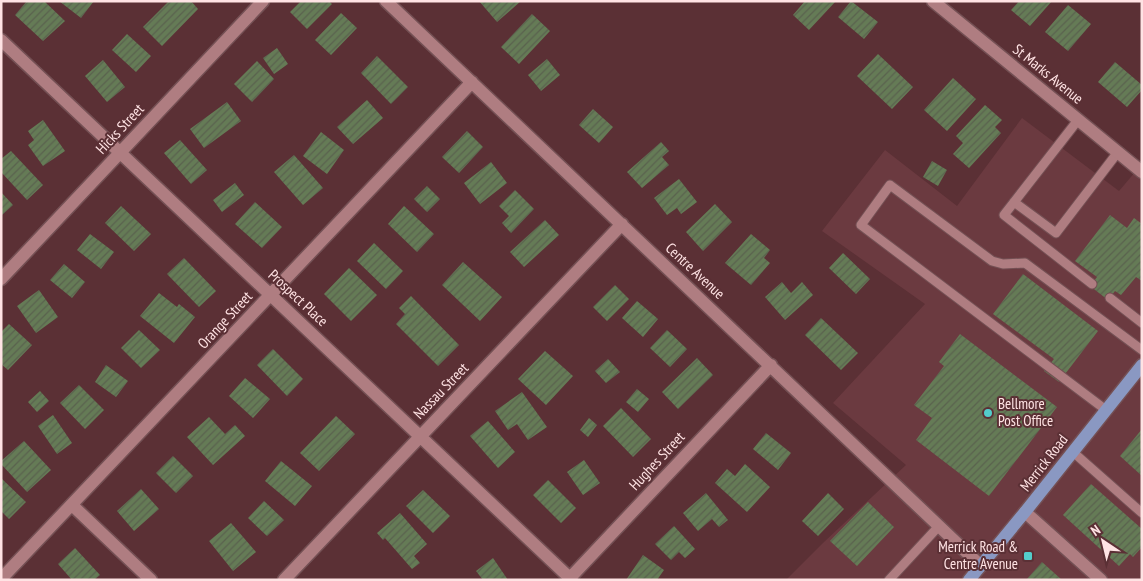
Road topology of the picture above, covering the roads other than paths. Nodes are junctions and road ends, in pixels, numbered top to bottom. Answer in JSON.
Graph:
{"nodes":[{"id":1,"x":264,"y":1,"type":"edge"},
{"id":2,"x":386,"y":1,"type":"edge"},
{"id":3,"x":933,"y":1,"type":"edge"},
{"id":4,"x":1,"y":40,"type":"edge"},
{"id":5,"x":472,"y":82,"type":"junction"},
{"id":6,"x":1078,"y":120,"type":"junction"},
{"id":7,"x":121,"y":152,"type":"junction"},
{"id":8,"x":1118,"y":152,"type":"junction"},
{"id":9,"x":1142,"y":172,"type":"edge"},
{"id":10,"x":1014,"y":202,"type":"junction"},
{"id":11,"x":622,"y":224,"type":"junction"},
{"id":12,"x":1,"y":280,"type":"edge"},
{"id":13,"x":1092,"y":284,"type":"dead end"},
{"id":14,"x":271,"y":295,"type":"junction"},
{"id":15,"x":1110,"y":298,"type":"dead end"},
{"id":16,"x":1142,"y":322,"type":"edge"},
{"id":17,"x":1142,"y":350,"type":"edge"},
{"id":18,"x":771,"y":365,"type":"junction"},
{"id":19,"x":1142,"y":365,"type":"edge"},
{"id":20,"x":1106,"y":410,"type":"junction"},
{"id":21,"x":420,"y":436,"type":"junction"},
{"id":22,"x":1073,"y":452,"type":"junction"},
{"id":23,"x":72,"y":505,"type":"junction"},
{"id":24,"x":1025,"y":512,"type":"junction"},
{"id":25,"x":1142,"y":513,"type":"edge"},
{"id":26,"x":939,"y":526,"type":"junction"},
{"id":27,"x":981,"y":566,"type":"junction"},
{"id":28,"x":1,"y":579,"type":"edge"},
{"id":29,"x":570,"y":579,"type":"edge"},
{"id":30,"x":151,"y":580,"type":"edge"},
{"id":31,"x":284,"y":580,"type":"edge"},
{"id":32,"x":889,"y":580,"type":"edge"},
{"id":33,"x":969,"y":580,"type":"edge"},
{"id":34,"x":1101,"y":580,"type":"edge"}],
"edges":[{"from":1,"to":7,"type":"street","name":"Hicks Street"},
{"from":2,"to":5,"type":"street","name":"Centre Avenue"},
{"from":3,"to":6,"type":"street","name":"St Marks Avenue"},
{"from":4,"to":7,"type":"street","name":"Prospect Place"},
{"from":5,"to":11,"type":"street","name":"Centre Avenue"},
{"from":5,"to":14,"type":"street","name":"Orange Street"},
{"from":6,"to":8,"type":"street","name":"St Marks Avenue"},
{"from":6,"to":10,"type":"lane"},
{"from":7,"to":12,"type":"street","name":"Hicks Street"},
{"from":7,"to":14,"type":"street","name":"Prospect Place"},
{"from":8,"to":9,"type":"street","name":"St Marks Avenue"},
{"from":8,"to":10,"type":"lane"},
{"from":10,"to":13,"type":"lane"},
{"from":11,"to":18,"type":"street","name":"Centre Avenue"},
{"from":11,"to":21,"type":"street","name":"Nassau Street"},
{"from":14,"to":21,"type":"street","name":"Prospect Place"},
{"from":14,"to":23,"type":"street","name":"Orange Street"},
{"from":15,"to":16,"type":"lane"},
{"from":17,"to":20,"type":"lane"},
{"from":18,"to":26,"type":"street","name":"Centre Avenue"},
{"from":18,"to":29,"type":"street","name":"Hughes Street"},
{"from":19,"to":20,"type":"main road","name":"Merrick Road"},
{"from":20,"to":22,"type":"main road","name":"Merrick Road"},
{"from":21,"to":29,"type":"street","name":"Prospect Place"},
{"from":21,"to":31,"type":"street","name":"Nassau Street"},
{"from":22,"to":24,"type":"main road","name":"Merrick Road"},
{"from":22,"to":25,"type":"lane"},
{"from":23,"to":28,"type":"street","name":"Orange Street"},
{"from":23,"to":30,"type":"street"},
{"from":24,"to":27,"type":"main road","name":"Merrick Road"},
{"from":24,"to":34,"type":"street"},
{"from":26,"to":27,"type":"street","name":"Centre Avenue"},
{"from":26,"to":32,"type":"lane"},
{"from":27,"to":33,"type":"main road","name":"Merrick Road"}]}
